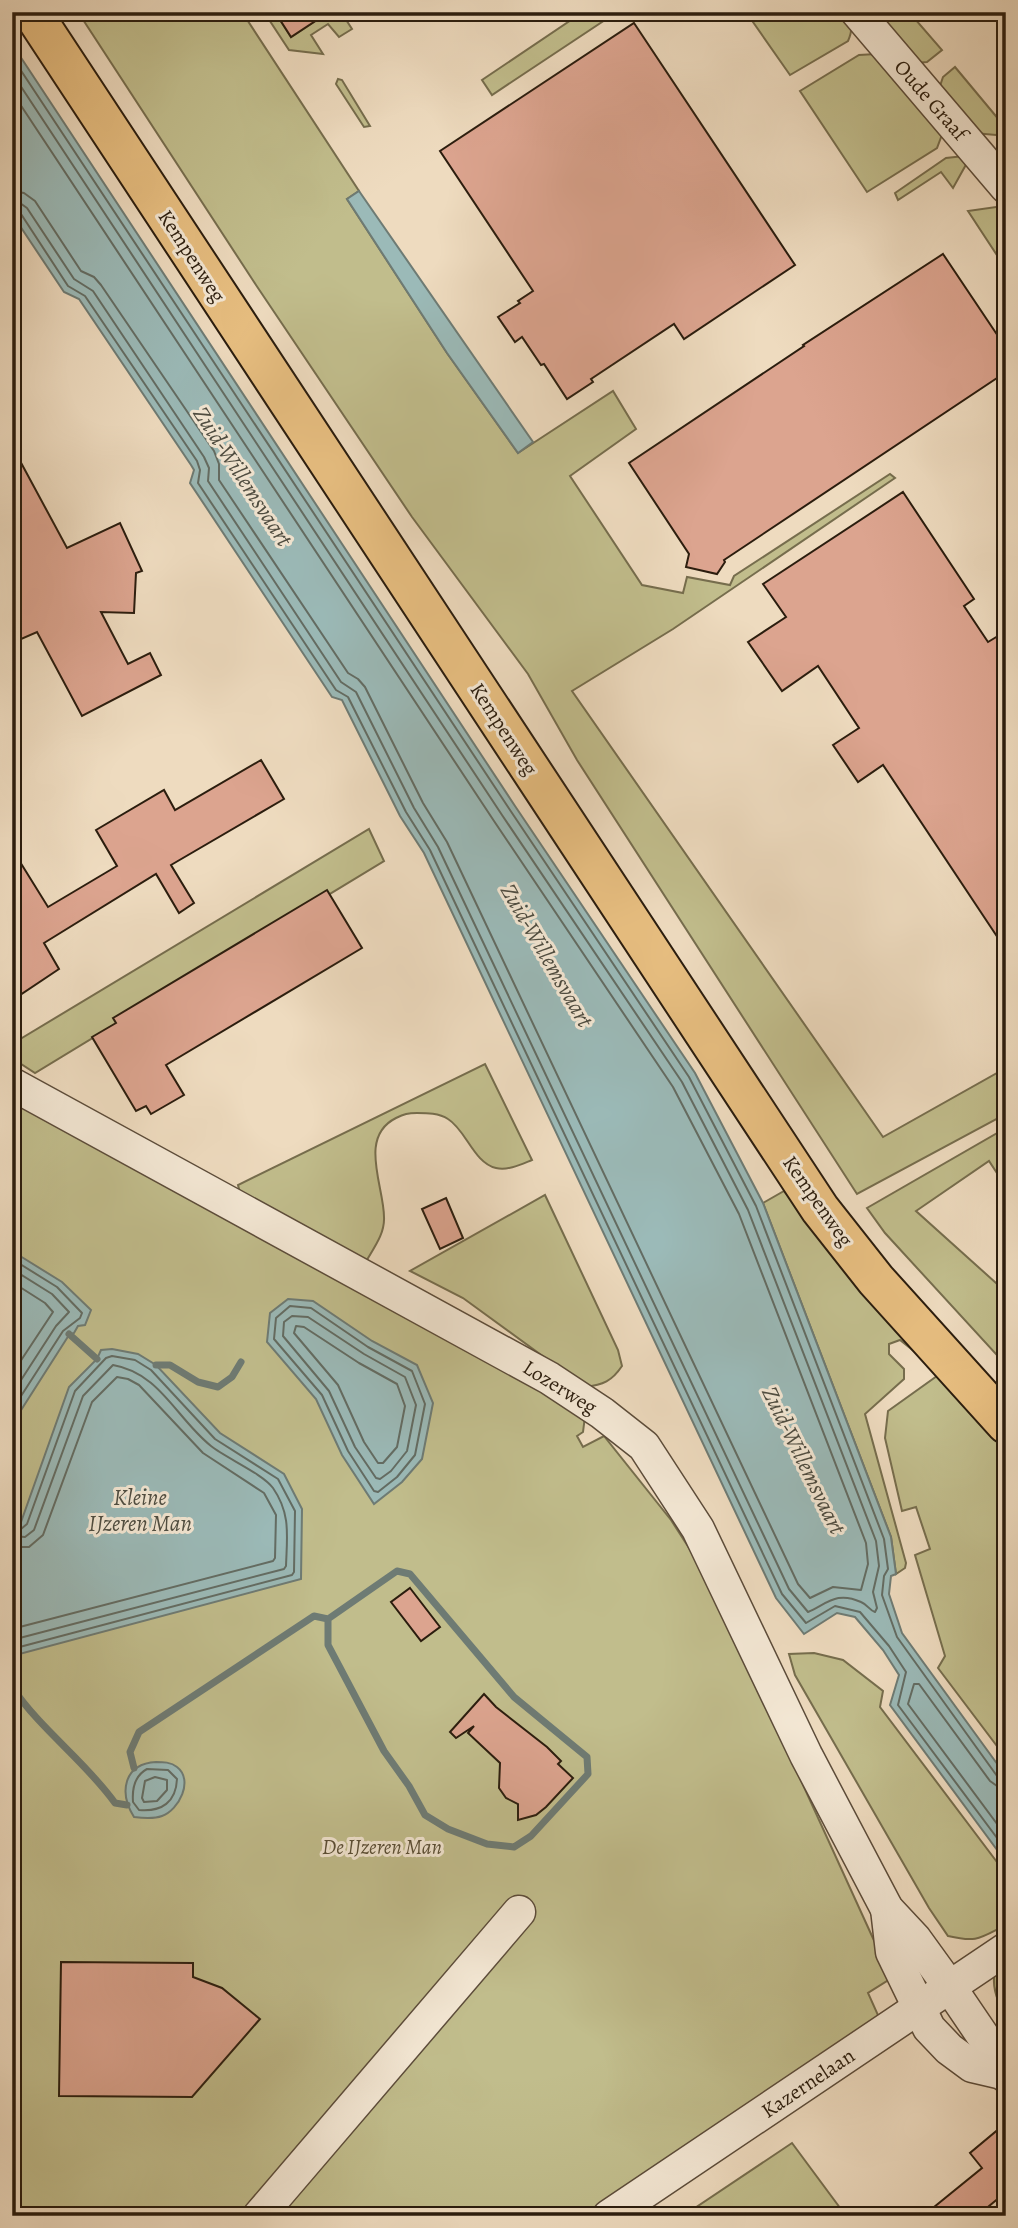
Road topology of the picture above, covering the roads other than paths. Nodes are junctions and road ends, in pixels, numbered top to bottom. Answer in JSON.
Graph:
{"nodes":[{"id":1,"x":32,"y":12,"type":"edge"},
{"id":2,"x":857,"y":12,"type":"edge"},
{"id":3,"x":1006,"y":187,"type":"edge"},
{"id":4,"x":12,"y":1084,"type":"edge"},
{"id":5,"x":1006,"y":1424,"type":"edge"},
{"id":6,"x":887,"y":1909,"type":"junction"},
{"id":7,"x":519,"y":1912,"type":"dead end"},
{"id":8,"x":1006,"y":1949,"type":"edge"},
{"id":9,"x":949,"y":1986,"type":"junction"},
{"id":10,"x":919,"y":2006,"type":"junction"},
{"id":11,"x":1004,"y":2075,"type":"edge"},
{"id":12,"x":259,"y":2216,"type":"edge"},
{"id":13,"x":609,"y":2216,"type":"edge"}],
"edges":[{"from":1,"to":5,"type":"main road","name":"Kempenweg"},
{"from":2,"to":3,"type":"street","name":"Oude Graaf"},
{"from":4,"to":6,"type":"street","name":"Lozerweg"},
{"from":6,"to":9,"type":"street","name":"Lozerweg"},
{"from":6,"to":10,"type":"street","name":"Lozerweg"},
{"from":7,"to":12,"type":"street"},
{"from":8,"to":9,"type":"street","name":"Kazernelaan"},
{"from":9,"to":10,"type":"street","name":"Kazernelaan"},
{"from":9,"to":11,"type":"street","name":"Lozerweg"},
{"from":10,"to":11,"type":"street","name":"Lozerweg"},
{"from":10,"to":13,"type":"street","name":"Kazernelaan"}]}
